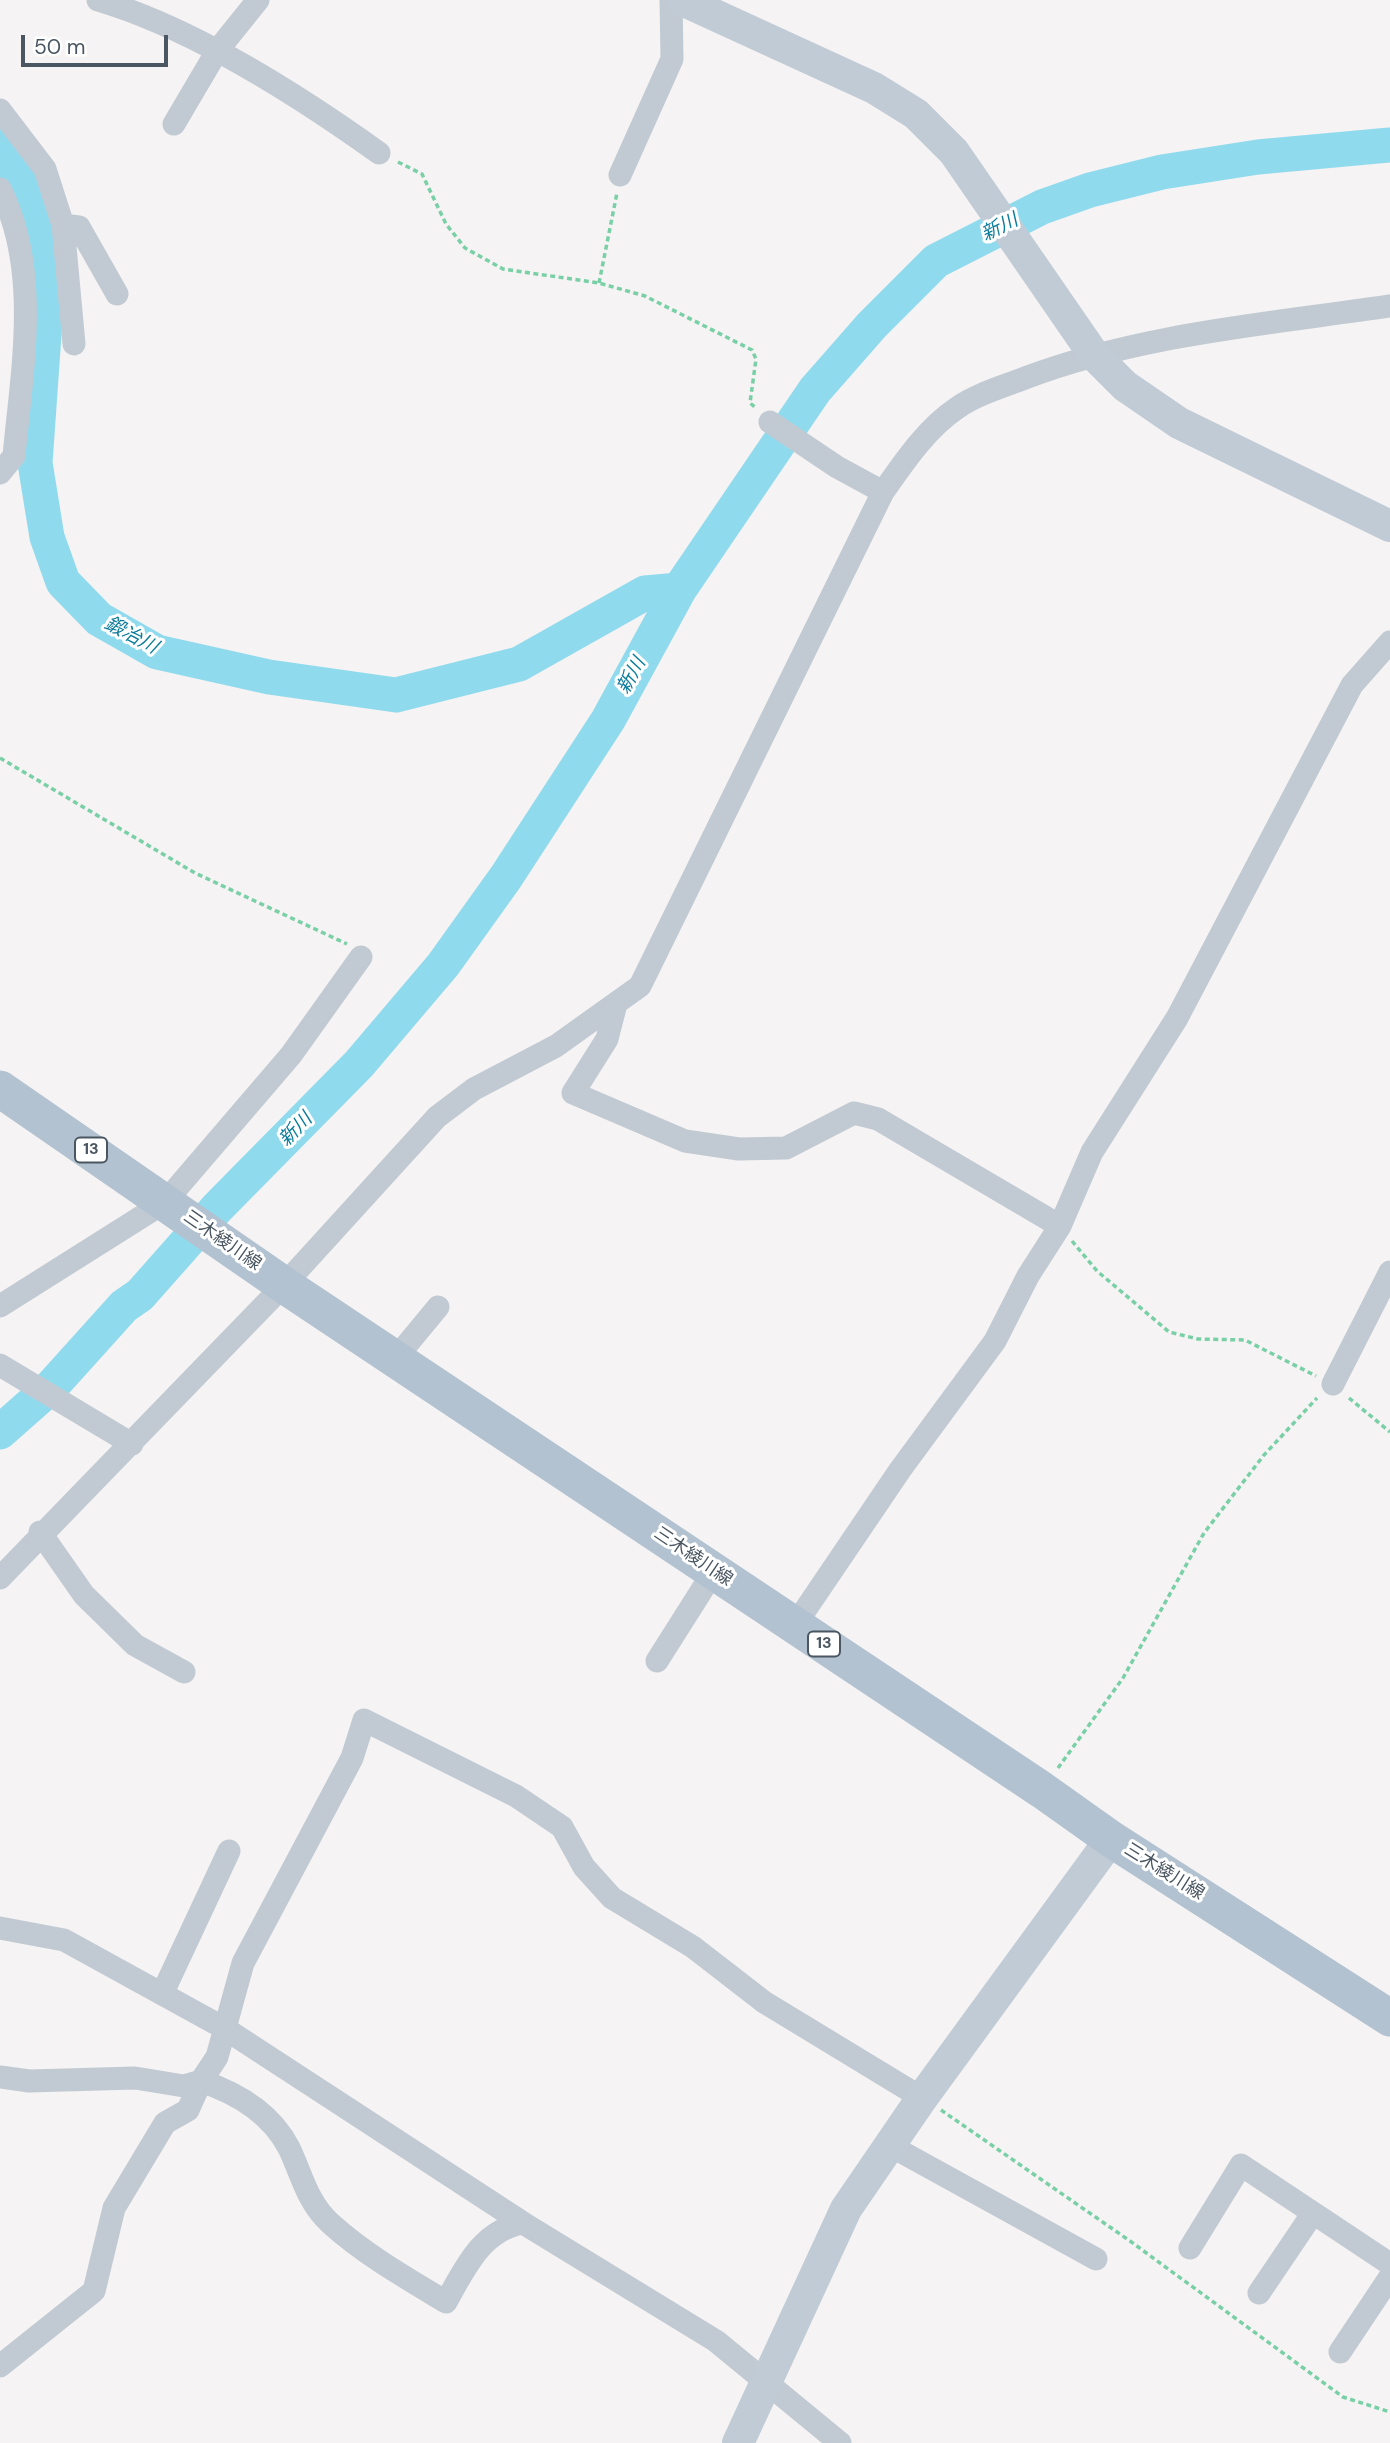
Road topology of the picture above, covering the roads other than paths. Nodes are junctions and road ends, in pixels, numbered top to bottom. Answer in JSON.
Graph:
{"nodes":[{"id":1,"x":98,"y":0,"type":"edge"},
{"id":2,"x":258,"y":0,"type":"edge"},
{"id":3,"x":671,"y":0,"type":"edge"},
{"id":4,"x":682,"y":0,"type":"edge"},
{"id":5,"x":217,"y":51,"type":"junction"},
{"id":6,"x":0,"y":110,"type":"edge"},
{"id":7,"x":174,"y":124,"type":"dead end"},
{"id":8,"x":379,"y":153,"type":"road end"},
{"id":9,"x":620,"y":175,"type":"road end"},
{"id":10,"x":0,"y":189,"type":"edge"},
{"id":11,"x":64,"y":225,"type":"junction"},
{"id":12,"x":117,"y":294,"type":"dead end"},
{"id":13,"x":1390,"y":306,"type":"edge"},
{"id":14,"x":74,"y":344,"type":"dead end"},
{"id":15,"x":1094,"y":355,"type":"junction"},
{"id":16,"x":770,"y":422,"type":"road end"},
{"id":17,"x":0,"y":473,"type":"edge"},
{"id":18,"x":884,"y":492,"type":"junction"},
{"id":19,"x":1390,"y":526,"type":"edge"},
{"id":20,"x":1390,"y":642,"type":"edge"},
{"id":21,"x":361,"y":957,"type":"road end"},
{"id":22,"x":616,"y":1004,"type":"junction"},
{"id":23,"x":0,"y":1088,"type":"edge"},
{"id":24,"x":173,"y":1207,"type":"junction"},
{"id":25,"x":1060,"y":1226,"type":"junction"},
{"id":26,"x":1390,"y":1272,"type":"edge"},
{"id":27,"x":271,"y":1276,"type":"junction"},
{"id":28,"x":0,"y":1306,"type":"edge"},
{"id":29,"x":438,"y":1307,"type":"dead end"},
{"id":30,"x":395,"y":1359,"type":"junction"},
{"id":31,"x":0,"y":1365,"type":"edge"},
{"id":32,"x":1333,"y":1384,"type":"road end"},
{"id":33,"x":132,"y":1444,"type":"junction"},
{"id":34,"x":40,"y":1532,"type":"junction"},
{"id":35,"x":714,"y":1571,"type":"junction"},
{"id":36,"x":0,"y":1577,"type":"edge"},
{"id":37,"x":795,"y":1625,"type":"junction"},
{"id":38,"x":657,"y":1661,"type":"dead end"},
{"id":39,"x":184,"y":1672,"type":"dead end"},
{"id":40,"x":1111,"y":1839,"type":"junction"},
{"id":41,"x":229,"y":1851,"type":"dead end"},
{"id":42,"x":0,"y":1928,"type":"edge"},
{"id":43,"x":163,"y":1992,"type":"junction"},
{"id":44,"x":1390,"y":2018,"type":"edge"},
{"id":45,"x":224,"y":2028,"type":"junction"},
{"id":46,"x":0,"y":2077,"type":"edge"},
{"id":47,"x":201,"y":2081,"type":"junction"},
{"id":48,"x":922,"y":2098,"type":"junction"},
{"id":49,"x":889,"y":2145,"type":"junction"},
{"id":50,"x":1312,"y":2213,"type":"junction"},
{"id":51,"x":523,"y":2224,"type":"junction"},
{"id":52,"x":1190,"y":2248,"type":"dead end"},
{"id":53,"x":1096,"y":2259,"type":"dead end"},
{"id":54,"x":1390,"y":2264,"type":"edge"},
{"id":55,"x":1390,"y":2277,"type":"edge"},
{"id":56,"x":1259,"y":2293,"type":"dead end"},
{"id":57,"x":1340,"y":2352,"type":"dead end"},
{"id":58,"x":0,"y":2366,"type":"edge"},
{"id":59,"x":765,"y":2383,"type":"junction"},
{"id":60,"x":738,"y":2443,"type":"edge"},
{"id":61,"x":840,"y":2443,"type":"edge"}],
"edges":[{"from":1,"to":5,"type":"street"},
{"from":2,"to":5,"type":"street"},
{"from":3,"to":9,"type":"street"},
{"from":4,"to":15,"type":"street"},
{"from":5,"to":7,"type":"street"},
{"from":5,"to":8,"type":"street"},
{"from":6,"to":11,"type":"street"},
{"from":10,"to":17,"type":"street"},
{"from":11,"to":12,"type":"street"},
{"from":11,"to":14,"type":"street"},
{"from":13,"to":15,"type":"street"},
{"from":15,"to":18,"type":"street"},
{"from":15,"to":19,"type":"street"},
{"from":16,"to":18,"type":"street"},
{"from":18,"to":22,"type":"street"},
{"from":20,"to":25,"type":"street"},
{"from":21,"to":24,"type":"street"},
{"from":22,"to":25,"type":"street"},
{"from":22,"to":27,"type":"street"},
{"from":23,"to":24,"type":"main road","name":"三木綾川線","number":"13"},
{"from":24,"to":27,"type":"main road","name":"三木綾川線","number":"13"},
{"from":24,"to":28,"type":"street"},
{"from":25,"to":37,"type":"street"},
{"from":26,"to":32,"type":"street"},
{"from":27,"to":30,"type":"main road","name":"三木綾川線","number":"13"},
{"from":27,"to":33,"type":"street"},
{"from":29,"to":30,"type":"street"},
{"from":30,"to":35,"type":"main road","name":"三木綾川線","number":"13"},
{"from":31,"to":33,"type":"street"},
{"from":33,"to":34,"type":"street"},
{"from":34,"to":36,"type":"street"},
{"from":34,"to":39,"type":"street"},
{"from":35,"to":37,"type":"main road","name":"三木綾川線","number":"13"},
{"from":35,"to":38,"type":"street"},
{"from":37,"to":40,"type":"main road","name":"三木綾川線","number":"13"},
{"from":40,"to":44,"type":"main road","name":"三木綾川線","number":"13"},
{"from":40,"to":48,"type":"street"},
{"from":41,"to":43,"type":"street"},
{"from":42,"to":43,"type":"street"},
{"from":43,"to":45,"type":"street"},
{"from":45,"to":47,"type":"street"},
{"from":45,"to":48,"type":"street"},
{"from":45,"to":51,"type":"street"},
{"from":46,"to":47,"type":"street"},
{"from":47,"to":51,"type":"street"},
{"from":47,"to":58,"type":"street"},
{"from":48,"to":49,"type":"street"},
{"from":49,"to":53,"type":"street"},
{"from":49,"to":59,"type":"street"},
{"from":50,"to":52,"type":"street"},
{"from":50,"to":54,"type":"street"},
{"from":50,"to":56,"type":"street"},
{"from":51,"to":59,"type":"street"},
{"from":55,"to":57,"type":"street"},
{"from":59,"to":60,"type":"street"},
{"from":59,"to":61,"type":"street"}]}
